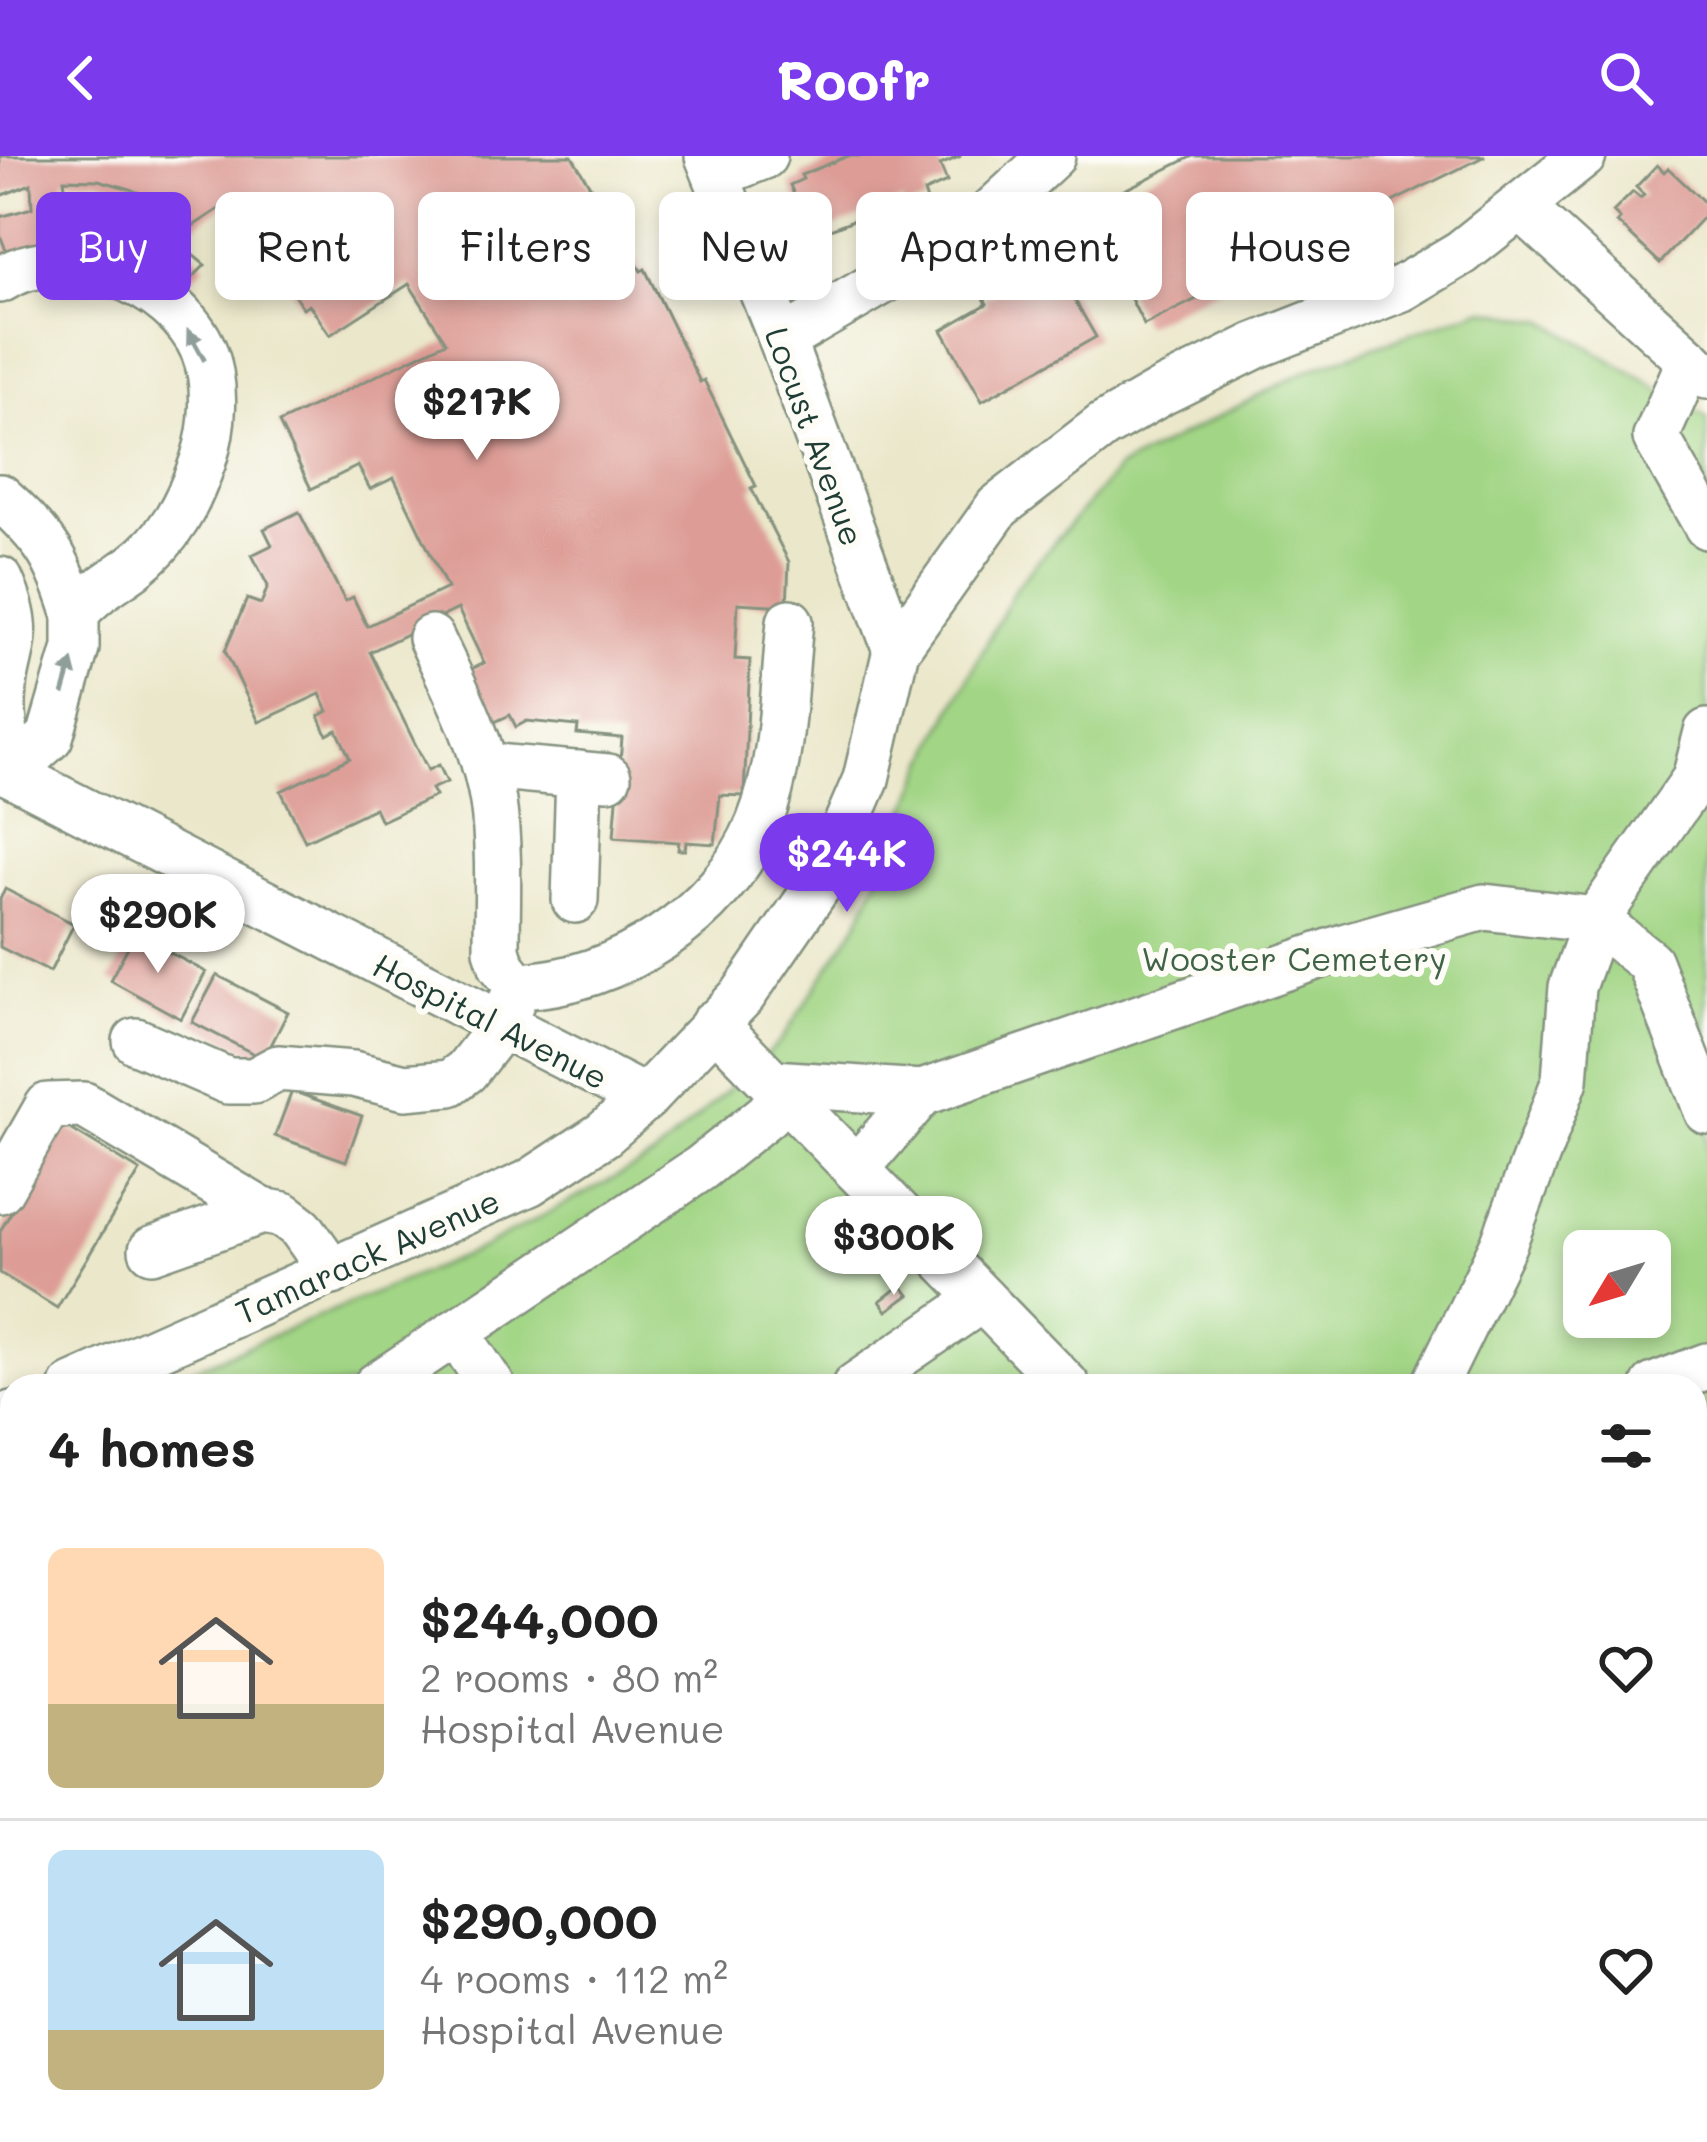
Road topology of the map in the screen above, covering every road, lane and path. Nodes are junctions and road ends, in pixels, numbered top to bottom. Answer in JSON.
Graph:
{"nodes":[{"id":1,"x":764,"y":156,"type":"edge"},
{"id":2,"x":1052,"y":156,"type":"edge"},
{"id":3,"x":1583,"y":156,"type":"edge"},
{"id":4,"x":712,"y":166,"type":"edge"},
{"id":5,"x":1522,"y":208,"type":"junction"},
{"id":6,"x":0,"y":280,"type":"edge"},
{"id":7,"x":782,"y":340,"type":"junction"},
{"id":8,"x":1698,"y":368,"type":"edge"},
{"id":9,"x":0,"y":496,"type":"edge"},
{"id":10,"x":1707,"y":526,"type":"edge"},
{"id":11,"x":0,"y":580,"type":"edge"},
{"id":12,"x":76,"y":616,"type":"junction"},
{"id":13,"x":790,"y":622,"type":"dead end"},
{"id":14,"x":431,"y":638,"type":"dead end"},
{"id":15,"x":896,"y":650,"type":"junction"},
{"id":16,"x":1707,"y":732,"type":"edge"},
{"id":17,"x":485,"y":766,"type":"junction"},
{"id":18,"x":5,"y":770,"type":"edge"},
{"id":19,"x":574,"y":900,"type":"dead end"},
{"id":20,"x":1596,"y":920,"type":"junction"},
{"id":21,"x":510,"y":1006,"type":"junction"},
{"id":22,"x":714,"y":1023,"type":"junction"},
{"id":23,"x":136,"y":1041,"type":"dead end"},
{"id":24,"x":778,"y":1089,"type":"junction"},
{"id":25,"x":922,"y":1093,"type":"junction"},
{"id":26,"x":645,"y":1098,"type":"junction"},
{"id":27,"x":1707,"y":1111,"type":"edge"},
{"id":28,"x":856,"y":1169,"type":"junction"},
{"id":29,"x":0,"y":1190,"type":"edge"},
{"id":30,"x":262,"y":1211,"type":"junction"},
{"id":31,"x":152,"y":1250,"type":"dead end"},
{"id":32,"x":332,"y":1272,"type":"junction"},
{"id":33,"x":982,"y":1299,"type":"junction"},
{"id":34,"x":456,"y":1332,"type":"junction"},
{"id":35,"x":100,"y":1374,"type":"edge"},
{"id":36,"x":394,"y":1374,"type":"edge"},
{"id":37,"x":484,"y":1374,"type":"edge"},
{"id":38,"x":873,"y":1374,"type":"edge"},
{"id":39,"x":1054,"y":1374,"type":"edge"},
{"id":40,"x":1440,"y":1374,"type":"edge"}],
"edges":[{"from":1,"to":4,"type":"street"},
{"from":2,"to":7,"type":"street"},
{"from":3,"to":5,"type":"street","name":"Hospital Avenue"},
{"from":4,"to":7,"type":"street","name":"Locust Avenue"},
{"from":5,"to":8,"type":"street"},
{"from":5,"to":15,"type":"street","name":"Hospital Avenue"},
{"from":12,"to":6,"type":"street","one_way":true},
{"from":7,"to":15,"type":"street","name":"Locust Avenue"},
{"from":8,"to":10,"type":"street"},
{"from":9,"to":12,"type":"street"},
{"from":11,"to":18,"type":"street"},
{"from":18,"to":12,"type":"street","one_way":true},
{"from":13,"to":21,"type":"street"},
{"from":14,"to":17,"type":"street"},
{"from":15,"to":22,"type":"street","name":"Hospital Avenue"},
{"from":16,"to":20,"type":"street"},
{"from":17,"to":19,"type":"street"},
{"from":17,"to":21,"type":"street"},
{"from":18,"to":21,"type":"street","name":"Hospital Avenue"},
{"from":20,"to":25,"type":"street"},
{"from":20,"to":27,"type":"street"},
{"from":20,"to":40,"type":"street"},
{"from":21,"to":23,"type":"street"},
{"from":21,"to":26,"type":"street","name":"Hospital Avenue"},
{"from":22,"to":24,"type":"street"},
{"from":22,"to":26,"type":"street","name":"Hospital Avenue"},
{"from":24,"to":25,"type":"street"},
{"from":24,"to":28,"type":"street"},
{"from":24,"to":34,"type":"street"},
{"from":25,"to":28,"type":"street"},
{"from":26,"to":32,"type":"street","name":"Tamarack Avenue"},
{"from":28,"to":33,"type":"street"},
{"from":29,"to":30,"type":"street"},
{"from":30,"to":31,"type":"street"},
{"from":30,"to":32,"type":"street"},
{"from":32,"to":35,"type":"street","name":"Tamarack Avenue"},
{"from":33,"to":38,"type":"street"},
{"from":33,"to":39,"type":"street"},
{"from":34,"to":36,"type":"street"},
{"from":34,"to":37,"type":"street"}]}
